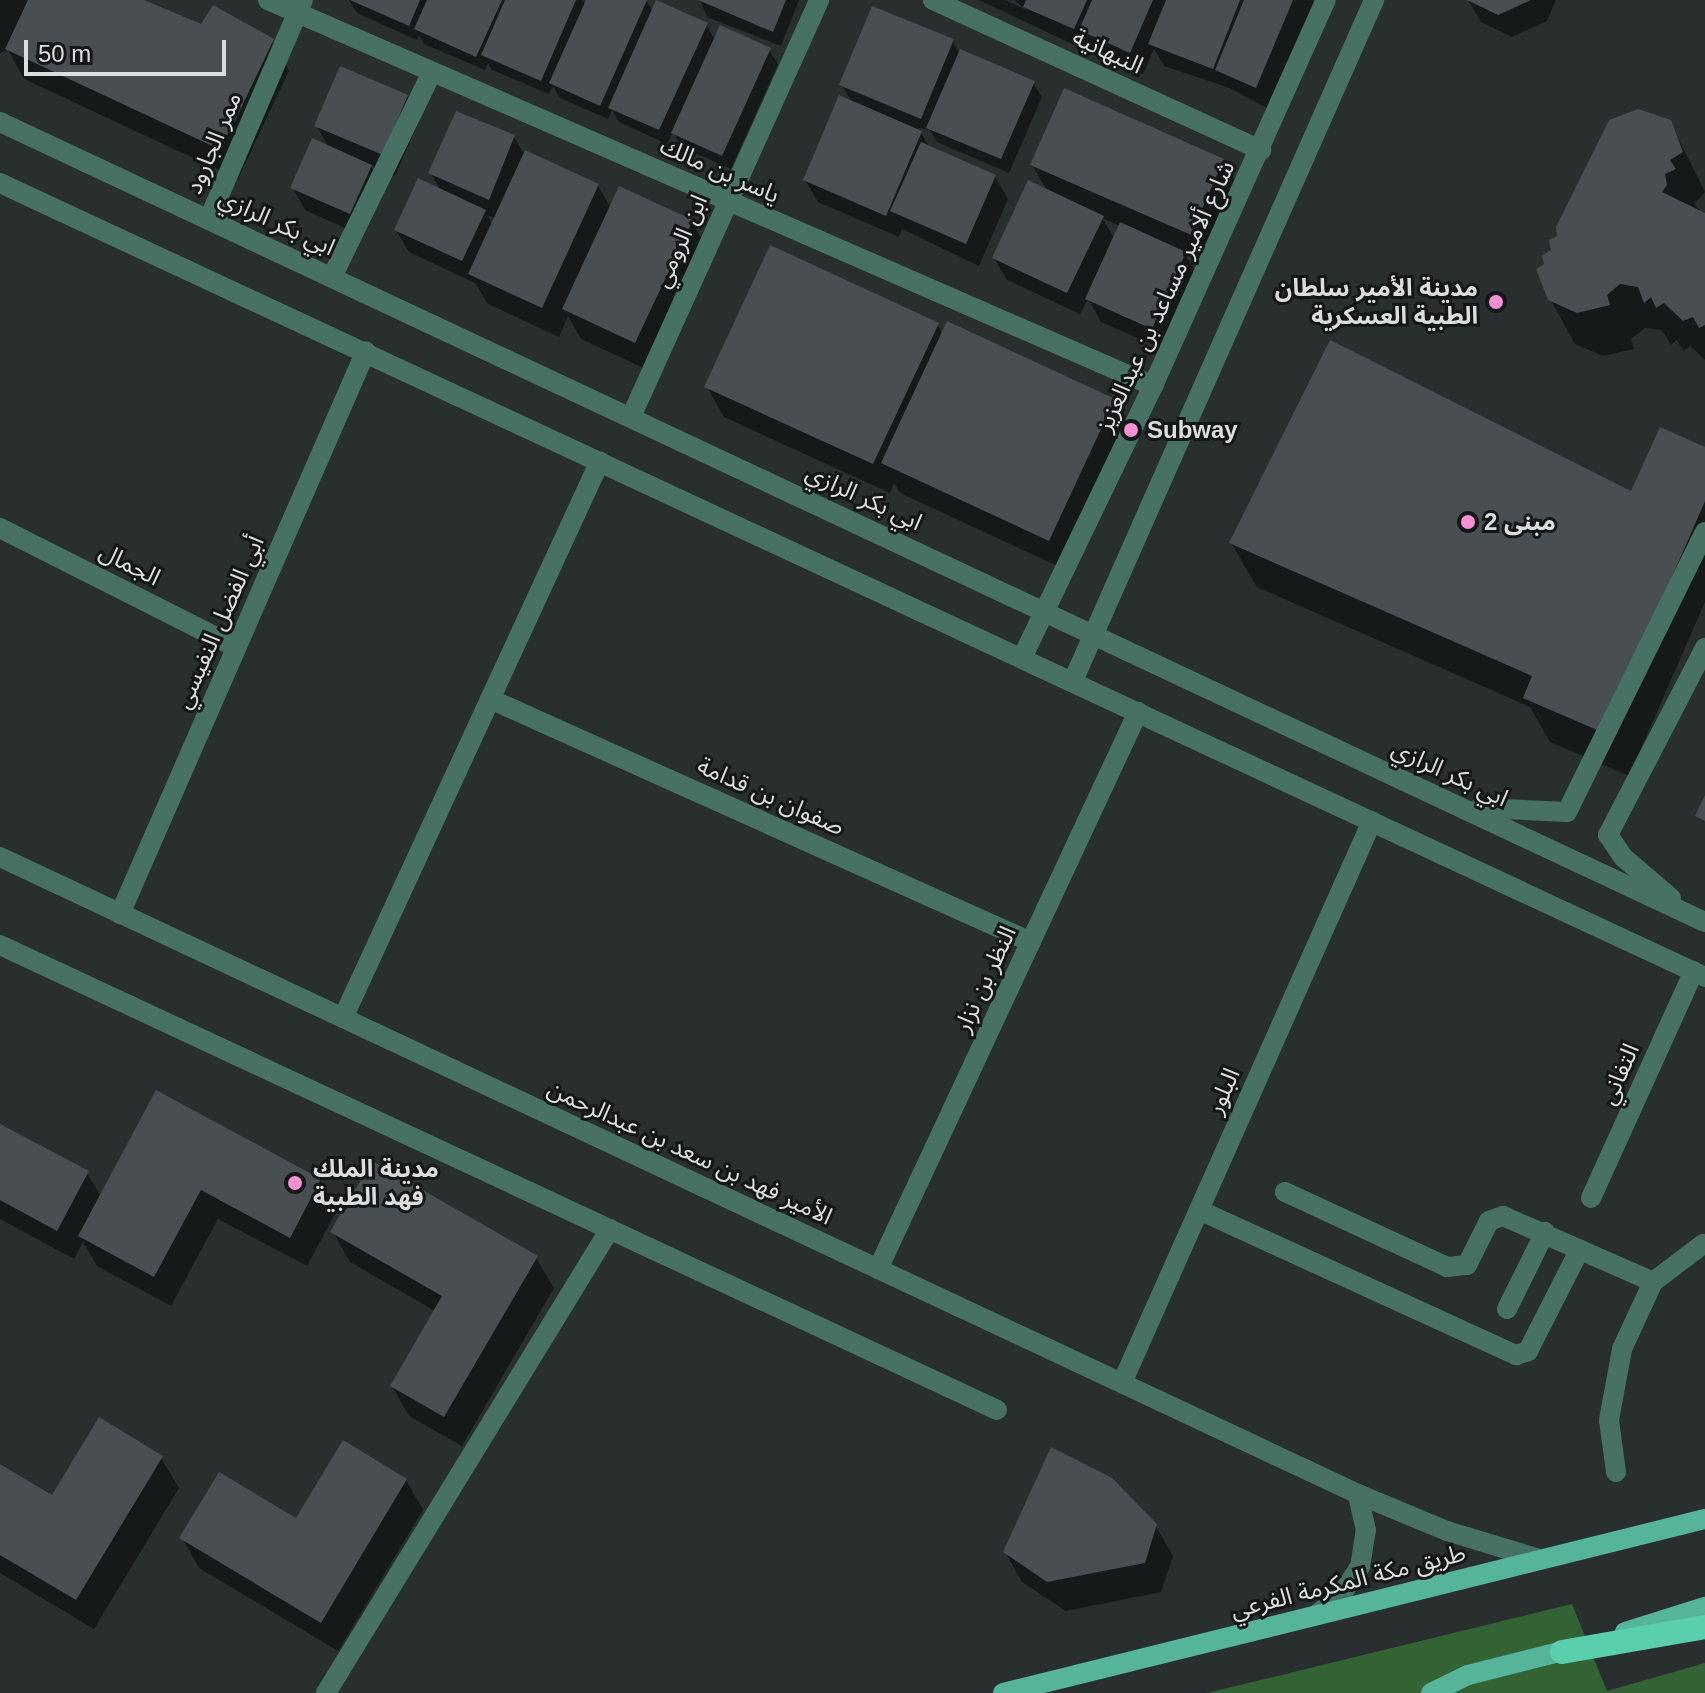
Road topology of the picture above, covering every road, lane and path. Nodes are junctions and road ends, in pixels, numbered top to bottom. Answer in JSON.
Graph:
{"nodes":[{"id":1,"x":268,"y":0,"type":"edge"},
{"id":2,"x":819,"y":0,"type":"edge"},
{"id":3,"x":933,"y":0,"type":"edge"},
{"id":4,"x":1326,"y":0,"type":"edge"},
{"id":5,"x":1374,"y":0,"type":"edge"},
{"id":6,"x":300,"y":7,"type":"edge"},
{"id":7,"x":432,"y":72,"type":"junction"},
{"id":8,"x":0,"y":122,"type":"edge"},
{"id":9,"x":1261,"y":150,"type":"junction"},
{"id":10,"x":0,"y":183,"type":"edge"},
{"id":11,"x":726,"y":201,"type":"junction"},
{"id":12,"x":209,"y":219,"type":"junction"},
{"id":13,"x":332,"y":277,"type":"junction"},
{"id":14,"x":366,"y":351,"type":"junction"},
{"id":15,"x":1153,"y":386,"type":"junction"},
{"id":16,"x":631,"y":417,"type":"junction"},
{"id":17,"x":600,"y":461,"type":"junction"},
{"id":18,"x":0,"y":528,"type":"edge"},
{"id":19,"x":1705,"y":532,"type":"edge"},
{"id":20,"x":1045,"y":610,"type":"junction"},
{"id":21,"x":1095,"y":634,"type":"junction"},
{"id":22,"x":236,"y":647,"type":"junction"},
{"id":23,"x":1705,"y":648,"type":"edge"},
{"id":24,"x":1022,"y":658,"type":"junction"},
{"id":25,"x":1073,"y":681,"type":"junction"},
{"id":26,"x":490,"y":699,"type":"junction"},
{"id":27,"x":1138,"y":712,"type":"junction"},
{"id":28,"x":1458,"y":805,"type":"junction"},
{"id":29,"x":1372,"y":821,"type":"junction"},
{"id":30,"x":0,"y":857,"type":"edge"},
{"id":31,"x":120,"y":914,"type":"junction"},
{"id":32,"x":1697,"y":918,"type":"edge"},
{"id":33,"x":1031,"y":942,"type":"junction"},
{"id":34,"x":0,"y":945,"type":"edge"},
{"id":35,"x":1699,"y":974,"type":"edge"},
{"id":36,"x":343,"y":1018,"type":"junction"},
{"id":37,"x":1285,"y":1192,"type":"dead end"},
{"id":38,"x":1591,"y":1198,"type":"dead end"},
{"id":39,"x":1199,"y":1210,"type":"junction"},
{"id":40,"x":610,"y":1229,"type":"junction"},
{"id":41,"x":1545,"y":1232,"type":"junction"},
{"id":42,"x":1704,"y":1240,"type":"edge"},
{"id":43,"x":1580,"y":1249,"type":"junction"},
{"id":44,"x":878,"y":1269,"type":"junction"},
{"id":45,"x":1653,"y":1282,"type":"junction"},
{"id":46,"x":1507,"y":1309,"type":"dead end"},
{"id":47,"x":1122,"y":1383,"type":"junction"},
{"id":48,"x":997,"y":1410,"type":"dead end"},
{"id":49,"x":1616,"y":1472,"type":"dead end"},
{"id":50,"x":1358,"y":1494,"type":"junction"},
{"id":51,"x":1705,"y":1519,"type":"edge"},
{"id":52,"x":1539,"y":1559,"type":"junction"},
{"id":53,"x":1705,"y":1607,"type":"edge"},
{"id":54,"x":1308,"y":1618,"type":"junction"},
{"id":55,"x":1705,"y":1627,"type":"edge"},
{"id":56,"x":1562,"y":1652,"type":"junction"},
{"id":57,"x":326,"y":1693,"type":"edge"},
{"id":58,"x":1003,"y":1693,"type":"edge"},
{"id":59,"x":1431,"y":1693,"type":"edge"}],
"edges":[{"from":1,"to":6,"type":"street","name":"ياسر بن مالك"},
{"from":2,"to":11,"type":"street","name":"ابن الرومي"},
{"from":3,"to":9,"type":"street","name":"النبهانية"},
{"from":4,"to":9,"type":"street","name":"شارع ألامير مساعد بن عبدالعزيز"},
{"from":5,"to":21,"type":"street"},
{"from":6,"to":7,"type":"street","name":"ياسر بن مالك"},
{"from":6,"to":12,"type":"street","name":"ممر الجارود"},
{"from":7,"to":11,"type":"street","name":"ياسر بن مالك"},
{"from":7,"to":13,"type":"street"},
{"from":8,"to":12,"type":"street","name":"ابي بكر الرازي"},
{"from":9,"to":15,"type":"street","name":"شارع ألامير مساعد بن عبدالعزيز"},
{"from":10,"to":14,"type":"street"},
{"from":11,"to":15,"type":"street","name":"ياسر بن مالك"},
{"from":11,"to":16,"type":"street","name":"ابن الرومي"},
{"from":12,"to":13,"type":"street","name":"ابي بكر الرازي"},
{"from":13,"to":16,"type":"street","name":"ابي بكر الرازي"},
{"from":14,"to":17,"type":"street"},
{"from":14,"to":22,"type":"street","name":"أبي الفضل النفيسي"},
{"from":15,"to":20,"type":"street","name":"شارع ألامير مساعد بن عبدالعزيز"},
{"from":16,"to":20,"type":"street","name":"ابي بكر الرازي"},
{"from":17,"to":24,"type":"street"},
{"from":17,"to":26,"type":"street"},
{"from":18,"to":22,"type":"street","name":"الجمال"},
{"from":19,"to":28,"type":"street"},
{"from":20,"to":21,"type":"street","name":"ابي بكر الرازي"},
{"from":20,"to":24,"type":"street","name":"شارع ألامير مساعد بن عبدالعزيز"},
{"from":21,"to":25,"type":"street"},
{"from":21,"to":28,"type":"street","name":"ابي بكر الرازي"},
{"from":22,"to":31,"type":"street","name":"أبي الفضل النفيسي"},
{"from":23,"to":32,"type":"street"},
{"from":24,"to":25,"type":"street"},
{"from":25,"to":27,"type":"street"},
{"from":26,"to":33,"type":"street","name":"صفوان بن قدامة"},
{"from":26,"to":36,"type":"street"},
{"from":27,"to":29,"type":"street"},
{"from":27,"to":33,"type":"street","name":"النظر بن نزار"},
{"from":28,"to":32,"type":"street","name":"ابي بكر الرازي"},
{"from":29,"to":35,"type":"street"},
{"from":29,"to":39,"type":"street","name":"البلور"},
{"from":30,"to":31,"type":"street","name":"الأمير فهد بن سعد بن عبدالرحمن"},
{"from":31,"to":36,"type":"street","name":"الأمير فهد بن سعد بن عبدالرحمن"},
{"from":33,"to":44,"type":"street","name":"النظر بن نزار"},
{"from":34,"to":40,"type":"street"},
{"from":35,"to":38,"type":"street","name":"التفاني"},
{"from":36,"to":44,"type":"street","name":"الأمير فهد بن سعد بن عبدالرحمن"},
{"from":37,"to":41,"type":"street"},
{"from":39,"to":43,"type":"street"},
{"from":39,"to":47,"type":"street","name":"البلور"},
{"from":40,"to":48,"type":"street"},
{"from":40,"to":57,"type":"street"},
{"from":41,"to":43,"type":"street"},
{"from":41,"to":46,"type":"street"},
{"from":42,"to":45,"type":"street"},
{"from":43,"to":45,"type":"street"},
{"from":44,"to":47,"type":"street","name":"الأمير فهد بن سعد بن عبدالرحمن"},
{"from":45,"to":49,"type":"street"},
{"from":47,"to":50,"type":"street","name":"الأمير فهد بن سعد بن عبدالرحمن"},
{"from":50,"to":52,"type":"street","name":"الأمير فهد بن سعد بن عبدالرحمن"},
{"from":50,"to":54,"type":"street"},
{"from":51,"to":52,"type":"main road","name":"طريق مكة المكرمة الفرعي"},
{"from":52,"to":54,"type":"main road","name":"طريق مكة المكرمة الفرعي"},
{"from":53,"to":56,"type":"main road"},
{"from":54,"to":58,"type":"main road","name":"طريق مكة المكرمة الفرعي"},
{"from":55,"to":56,"type":"highway"},
{"from":56,"to":59,"type":"main road"}]}
